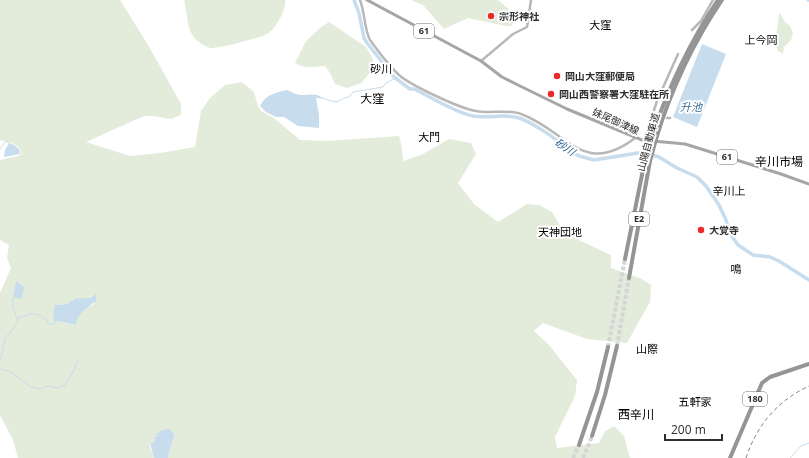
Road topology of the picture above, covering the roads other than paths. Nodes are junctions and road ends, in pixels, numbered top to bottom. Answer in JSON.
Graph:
{"nodes":[{"id":1,"x":360,"y":0,"type":"edge"},
{"id":2,"x":367,"y":0,"type":"edge"},
{"id":3,"x":531,"y":0,"type":"edge"},
{"id":4,"x":713,"y":0,"type":"edge"},
{"id":5,"x":718,"y":0,"type":"edge"},
{"id":6,"x":722,"y":0,"type":"edge"},
{"id":7,"x":692,"y":30,"type":"dead end"},
{"id":8,"x":697,"y":38,"type":"junction"},
{"id":9,"x":678,"y":54,"type":"dead end"},
{"id":10,"x":481,"y":61,"type":"junction"},
{"id":11,"x":635,"y":138,"type":"junction"},
{"id":12,"x":654,"y":139,"type":"junction"},
{"id":13,"x":644,"y":140,"type":"junction"},
{"id":14,"x":809,"y":184,"type":"edge"},
{"id":15,"x":625,"y":258,"type":"tunnel mouth"},
{"id":16,"x":629,"y":278,"type":"tunnel mouth"},
{"id":17,"x":617,"y":346,"type":"tunnel mouth"},
{"id":18,"x":608,"y":347,"type":"tunnel mouth"},
{"id":19,"x":809,"y":364,"type":"edge"},
{"id":20,"x":592,"y":436,"type":"tunnel mouth"},
{"id":21,"x":579,"y":445,"type":"tunnel mouth"},
{"id":22,"x":730,"y":458,"type":"edge"}],
"edges":[{"from":1,"to":11,"type":"street"},
{"from":2,"to":10,"type":"main road","name":"妹尾御津線","number":"61"},
{"from":3,"to":10,"type":"street"},
{"from":4,"to":7,"type":"street"},
{"from":5,"to":8,"type":"highway","name":"山陽自動車道","number":"E2"},
{"from":6,"to":8,"type":"highway","name":"山陽自動車道","number":"E2"},
{"from":8,"to":12,"type":"highway","name":"山陽自動車道","number":"E2"},
{"from":9,"to":13,"type":"street"},
{"from":10,"to":11,"type":"main road","name":"妹尾御津線","number":"61"},
{"from":11,"to":13,"type":"main road","name":"妹尾御津線","number":"61"},
{"from":12,"to":15,"type":"highway","name":"山陽自動車道","number":"E2","bridge":true},
{"from":12,"to":16,"type":"highway","name":"山陽自動車道","number":"E2","bridge":true},
{"from":13,"to":14,"type":"main road","name":"妹尾御津線","number":"61"},
{"from":17,"to":20,"type":"highway"},
{"from":18,"to":21,"type":"highway"},
{"from":19,"to":22,"type":"highway","number":"180"}]}
